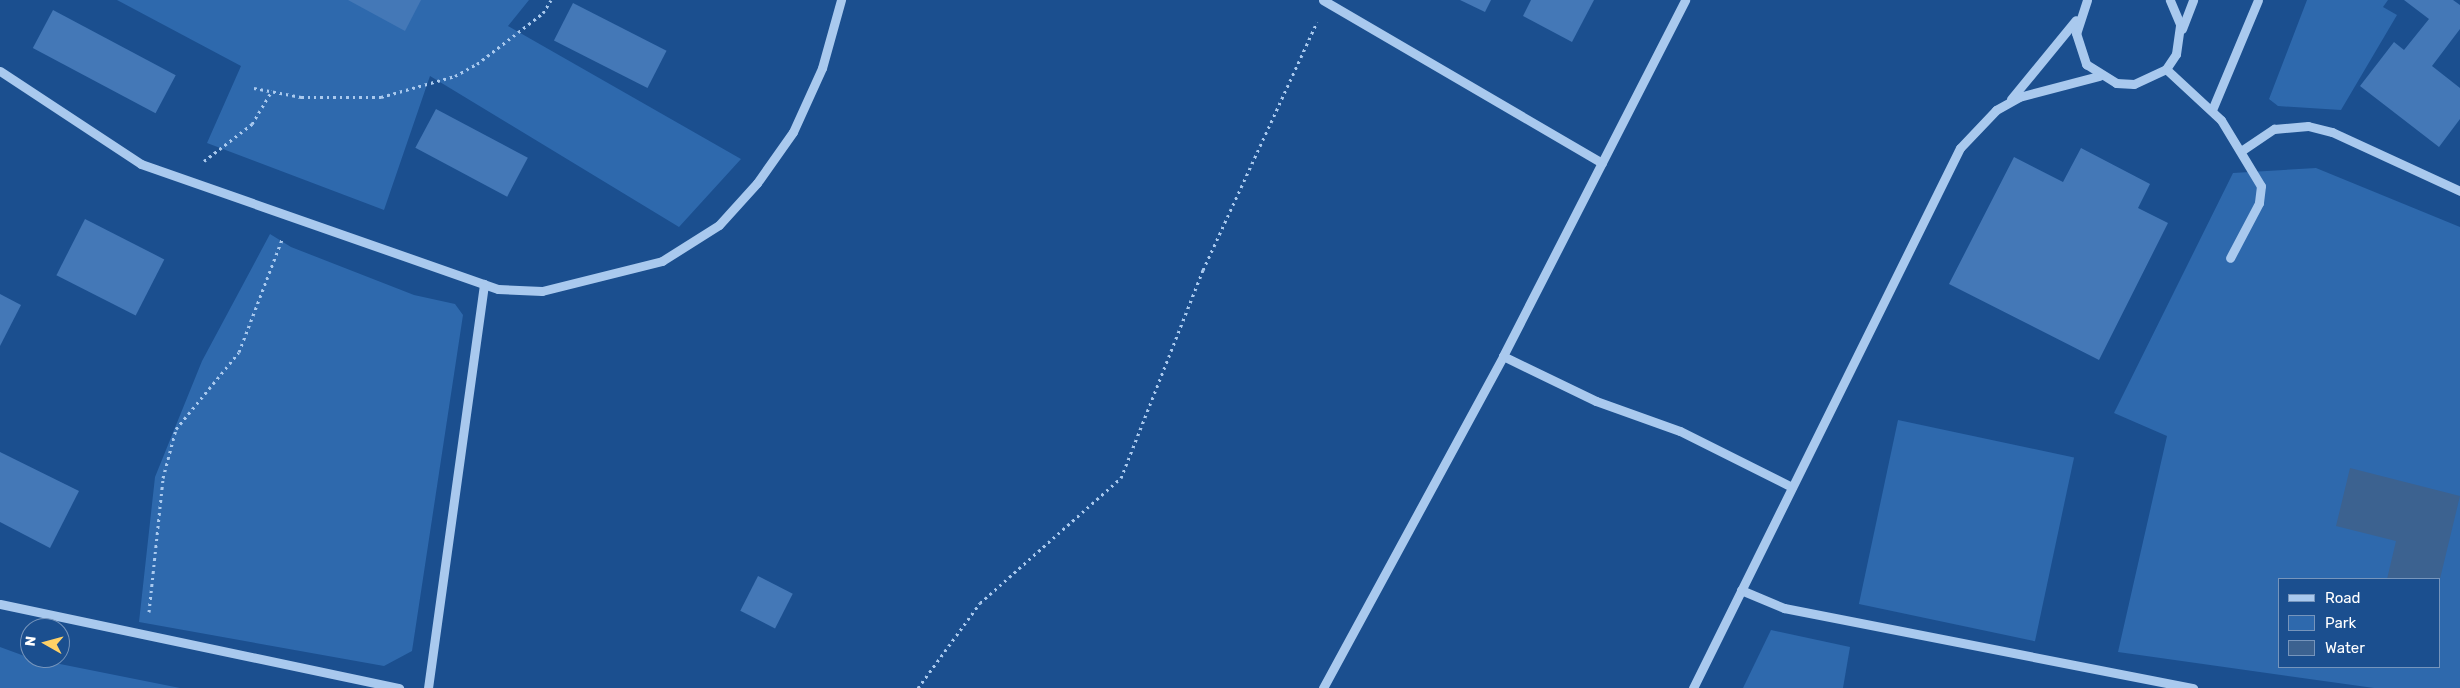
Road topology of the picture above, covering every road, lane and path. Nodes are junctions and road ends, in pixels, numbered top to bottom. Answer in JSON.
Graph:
{"nodes":[{"id":1,"x":552,"y":0,"type":"edge"},
{"id":2,"x":841,"y":0,"type":"edge"},
{"id":3,"x":1685,"y":0,"type":"edge"},
{"id":4,"x":2087,"y":0,"type":"edge"},
{"id":5,"x":2170,"y":0,"type":"edge"},
{"id":6,"x":2193,"y":0,"type":"edge"},
{"id":7,"x":2258,"y":0,"type":"edge"},
{"id":8,"x":1325,"y":1,"type":"edge"},
{"id":9,"x":2078,"y":18,"type":"junction"},
{"id":10,"x":2181,"y":31,"type":"junction"},
{"id":11,"x":2166,"y":69,"type":"junction"},
{"id":12,"x":0,"y":70,"type":"edge"},
{"id":13,"x":2099,"y":76,"type":"junction"},
{"id":14,"x":254,"y":88,"type":"dead end"},
{"id":15,"x":272,"y":91,"type":"junction"},
{"id":16,"x":2006,"y":104,"type":"junction"},
{"id":17,"x":2212,"y":110,"type":"junction"},
{"id":18,"x":2241,"y":151,"type":"junction"},
{"id":19,"x":1602,"y":163,"type":"junction"},
{"id":20,"x":180,"y":180,"type":"junction"},
{"id":21,"x":2460,"y":191,"type":"edge"},
{"id":22,"x":290,"y":218,"type":"junction"},
{"id":23,"x":2230,"y":258,"type":"dead end"},
{"id":24,"x":484,"y":284,"type":"junction"},
{"id":25,"x":1503,"y":356,"type":"junction"},
{"id":26,"x":1792,"y":487,"type":"junction"},
{"id":27,"x":1741,"y":590,"type":"junction"},
{"id":28,"x":0,"y":604,"type":"edge"},
{"id":29,"x":146,"y":635,"type":"junction"},
{"id":30,"x":399,"y":688,"type":"edge"},
{"id":31,"x":428,"y":688,"type":"edge"},
{"id":32,"x":918,"y":688,"type":"edge"},
{"id":33,"x":1323,"y":688,"type":"edge"},
{"id":34,"x":1693,"y":688,"type":"edge"},
{"id":35,"x":2193,"y":688,"type":"edge"}],
"edges":[{"from":1,"to":15,"type":"path"},
{"from":2,"to":24,"type":"street"},
{"from":3,"to":19,"type":"street"},
{"from":4,"to":9,"type":"street"},
{"from":5,"to":10,"type":"street"},
{"from":6,"to":10,"type":"street"},
{"from":7,"to":17,"type":"street"},
{"from":8,"to":19,"type":"street"},
{"from":8,"to":32,"type":"path"},
{"from":9,"to":13,"type":"street"},
{"from":9,"to":16,"type":"street"},
{"from":10,"to":11,"type":"street"},
{"from":11,"to":13,"type":"street"},
{"from":11,"to":17,"type":"street"},
{"from":12,"to":20,"type":"street"},
{"from":13,"to":16,"type":"street"},
{"from":14,"to":15,"type":"path"},
{"from":15,"to":20,"type":"path"},
{"from":16,"to":26,"type":"street"},
{"from":17,"to":18,"type":"street"},
{"from":18,"to":21,"type":"street"},
{"from":18,"to":23,"type":"street"},
{"from":19,"to":25,"type":"street"},
{"from":20,"to":22,"type":"street"},
{"from":22,"to":24,"type":"street"},
{"from":22,"to":29,"type":"path"},
{"from":24,"to":31,"type":"street"},
{"from":25,"to":26,"type":"street"},
{"from":25,"to":33,"type":"street"},
{"from":26,"to":27,"type":"street"},
{"from":27,"to":34,"type":"street"},
{"from":27,"to":35,"type":"street"},
{"from":28,"to":29,"type":"street"},
{"from":29,"to":30,"type":"street"}]}
